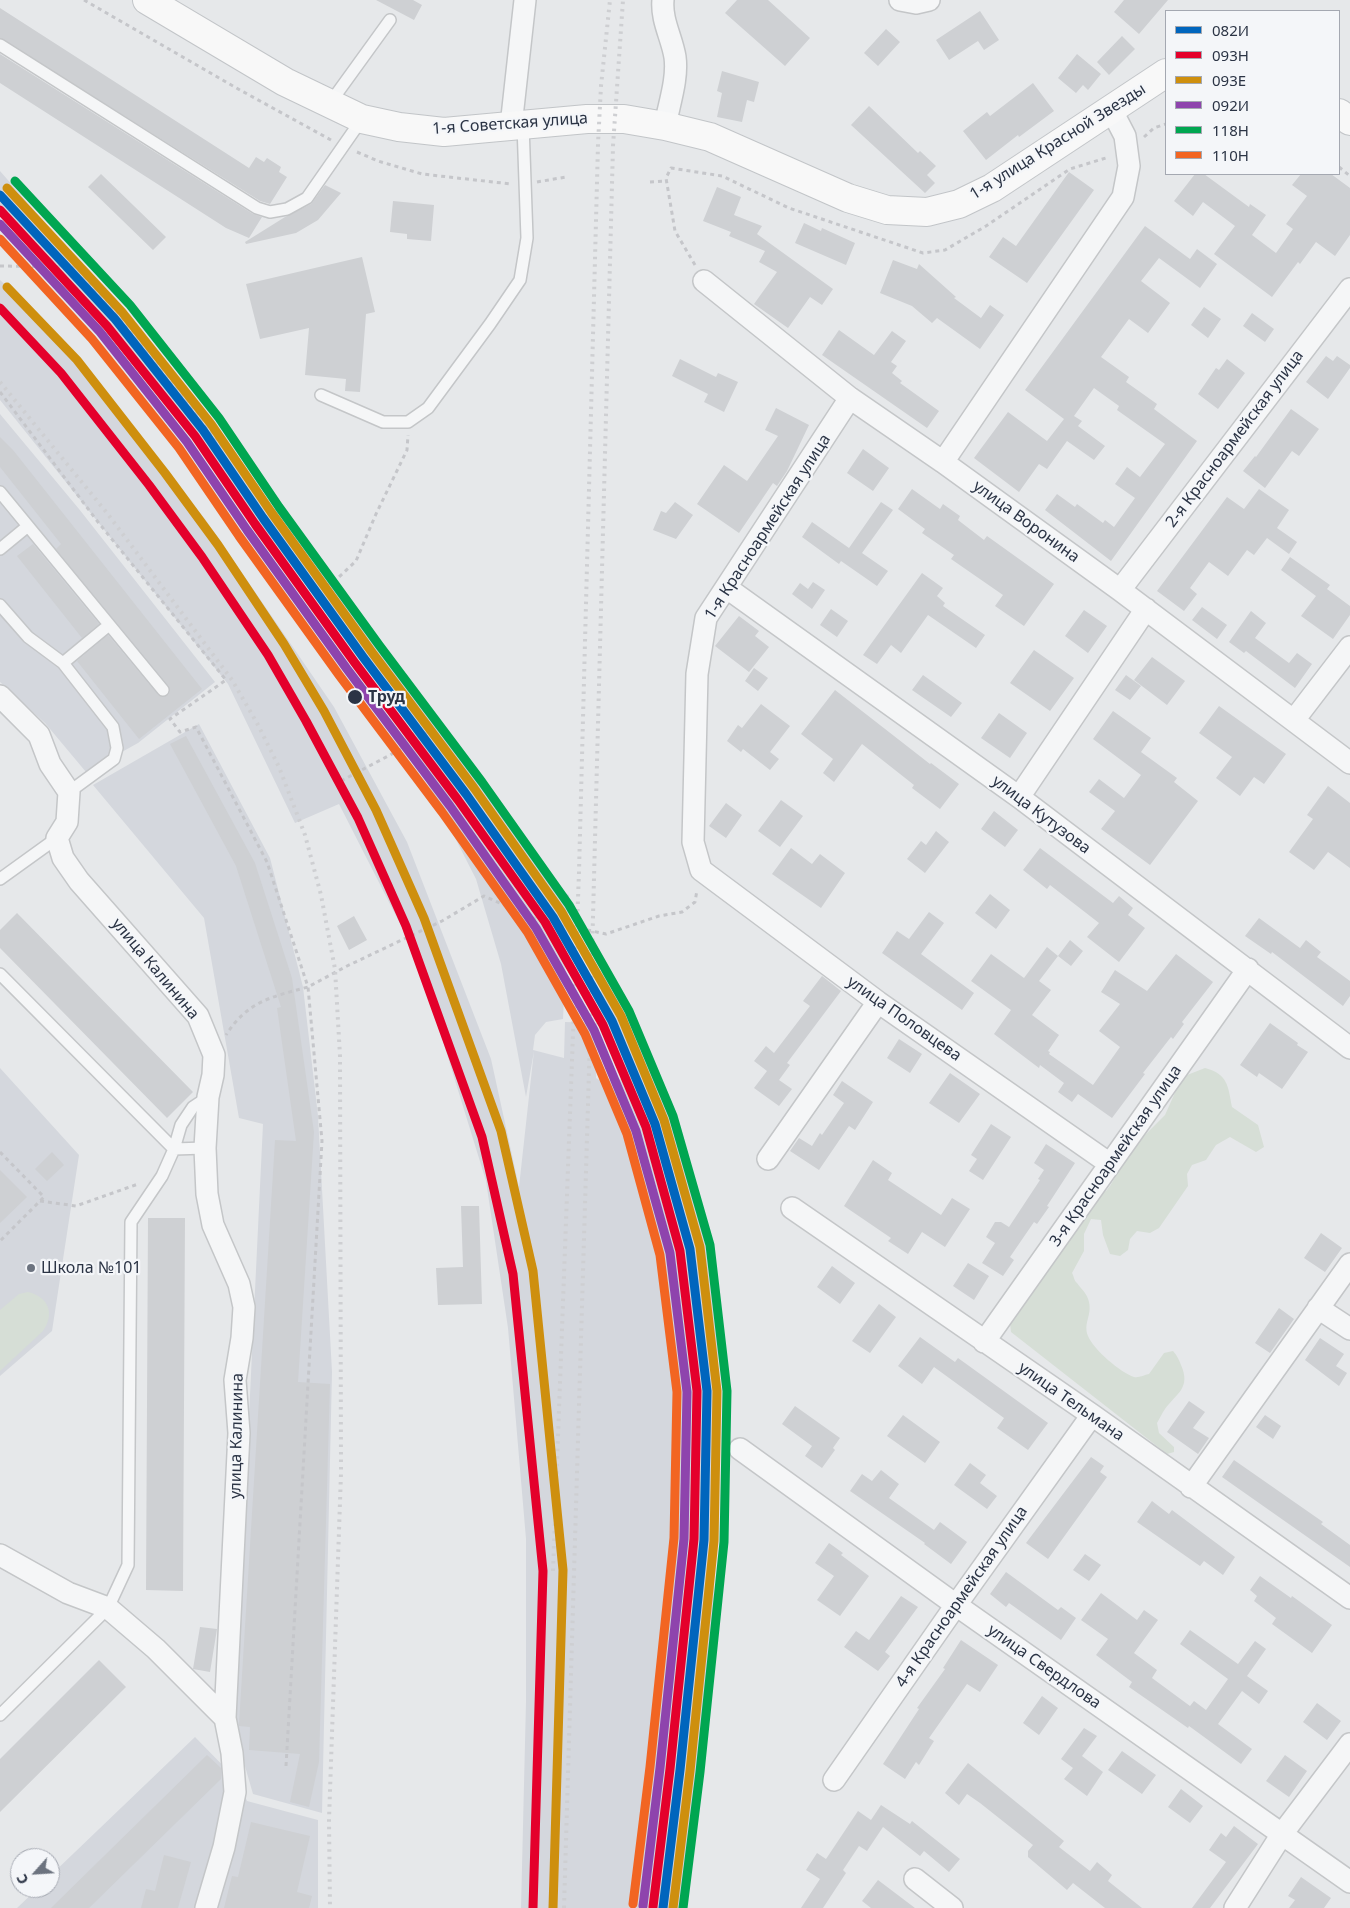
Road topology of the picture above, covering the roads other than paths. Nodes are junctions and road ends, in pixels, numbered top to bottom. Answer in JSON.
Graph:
{"nodes":[{"id":1,"x":147,"y":0,"type":"edge"},
{"id":2,"x":525,"y":0,"type":"edge"},
{"id":3,"x":663,"y":0,"type":"edge"},
{"id":4,"x":900,"y":0,"type":"edge"},
{"id":5,"x":929,"y":0,"type":"edge"},
{"id":6,"x":390,"y":20,"type":"dead end"},
{"id":7,"x":0,"y":45,"type":"edge"},
{"id":8,"x":1165,"y":74,"type":"edge"},
{"id":9,"x":330,"y":104,"type":"junction"},
{"id":10,"x":1111,"y":109,"type":"junction"},
{"id":11,"x":362,"y":118,"type":"junction"},
{"id":12,"x":517,"y":125,"type":"junction"},
{"id":13,"x":665,"y":126,"type":"junction"},
{"id":14,"x":704,"y":281,"type":"dead end"},
{"id":15,"x":1350,"y":289,"type":"edge"},
{"id":16,"x":322,"y":394,"type":"dead end"},
{"id":17,"x":850,"y":398,"type":"junction"},
{"id":18,"x":943,"y":462,"type":"junction"},
{"id":19,"x":0,"y":492,"type":"edge"},
{"id":20,"x":28,"y":526,"type":"junction"},
{"id":21,"x":0,"y":549,"type":"edge"},
{"id":22,"x":727,"y":588,"type":"junction"},
{"id":23,"x":1120,"y":590,"type":"junction"},
{"id":24,"x":0,"y":605,"type":"edge"},
{"id":25,"x":1146,"y":609,"type":"junction"},
{"id":26,"x":109,"y":625,"type":"junction"},
{"id":27,"x":1350,"y":647,"type":"edge"},
{"id":28,"x":63,"y":663,"type":"junction"},
{"id":29,"x":163,"y":690,"type":"dead end"},
{"id":30,"x":0,"y":696,"type":"edge"},
{"id":31,"x":1294,"y":720,"type":"junction"},
{"id":32,"x":1350,"y":762,"type":"edge"},
{"id":33,"x":69,"y":792,"type":"junction"},
{"id":34,"x":1019,"y":797,"type":"junction"},
{"id":35,"x":57,"y":838,"type":"junction"},
{"id":36,"x":700,"y":870,"type":"joint"},
{"id":37,"x":0,"y":879,"type":"edge"},
{"id":38,"x":1248,"y":969,"type":"junction"},
{"id":39,"x":0,"y":974,"type":"edge"},
{"id":40,"x":878,"y":1002,"type":"junction"},
{"id":41,"x":1349,"y":1046,"type":"edge"},
{"id":42,"x":208,"y":1096,"type":"junction"},
{"id":43,"x":205,"y":1148,"type":"junction"},
{"id":44,"x":174,"y":1149,"type":"junction"},
{"id":45,"x":768,"y":1158,"type":"dead end"},
{"id":46,"x":1110,"y":1164,"type":"junction"},
{"id":47,"x":792,"y":1208,"type":"dead end"},
{"id":48,"x":1350,"y":1264,"type":"edge"},
{"id":49,"x":1318,"y":1308,"type":"junction"},
{"id":50,"x":1350,"y":1329,"type":"edge"},
{"id":51,"x":984,"y":1342,"type":"junction"},
{"id":52,"x":1092,"y":1415,"type":"junction"},
{"id":53,"x":740,"y":1449,"type":"dead end"},
{"id":54,"x":1191,"y":1487,"type":"junction"},
{"id":55,"x":0,"y":1555,"type":"edge"},
{"id":56,"x":1350,"y":1598,"type":"edge"},
{"id":57,"x":956,"y":1605,"type":"junction"},
{"id":58,"x":108,"y":1608,"type":"junction"},
{"id":59,"x":0,"y":1715,"type":"edge"},
{"id":60,"x":225,"y":1718,"type":"junction"},
{"id":61,"x":1350,"y":1744,"type":"edge"},
{"id":62,"x":834,"y":1780,"type":"dead end"},
{"id":63,"x":1282,"y":1834,"type":"junction"},
{"id":64,"x":915,"y":1879,"type":"dead end"},
{"id":65,"x":1350,"y":1882,"type":"edge"},
{"id":66,"x":206,"y":1908,"type":"edge"},
{"id":67,"x":952,"y":1908,"type":"edge"},
{"id":68,"x":1235,"y":1908,"type":"edge"}],
"edges":[{"from":1,"to":9,"type":"main road","name":"1-я Советская улица"},
{"from":2,"to":12,"type":"street"},
{"from":3,"to":13,"type":"street"},
{"from":4,"to":5,"type":"street"},
{"from":6,"to":9,"type":"lane"},
{"from":7,"to":11,"type":"lane"},
{"from":8,"to":10,"type":"main road","name":"1-я улица Красной Звезды"},
{"from":9,"to":11,"type":"main road","name":"1-я Советская улица"},
{"from":10,"to":13,"type":"main road","name":"1-я улица Красной Звезды"},
{"from":10,"to":18,"type":"street"},
{"from":11,"to":12,"type":"main road","name":"1-я Советская улица"},
{"from":12,"to":13,"type":"main road","name":"1-я Советская улица"},
{"from":12,"to":16,"type":"lane"},
{"from":14,"to":17,"type":"street","name":"улица Воронина"},
{"from":15,"to":23,"type":"street","name":"2-я Красноармейская улица"},
{"from":17,"to":18,"type":"street","name":"улица Воронина"},
{"from":17,"to":22,"type":"street","name":"1-я Красноармейская улица"},
{"from":18,"to":23,"type":"street","name":"улица Воронина"},
{"from":19,"to":20,"type":"lane"},
{"from":20,"to":21,"type":"lane"},
{"from":20,"to":26,"type":"lane"},
{"from":22,"to":34,"type":"street","name":"улица Кутузова"},
{"from":22,"to":36,"type":"street","name":"1-я Красноармейская улица"},
{"from":23,"to":25,"type":"street","name":"улица Воронина"},
{"from":24,"to":28,"type":"lane"},
{"from":25,"to":31,"type":"street","name":"улица Воронина"},
{"from":25,"to":34,"type":"street"},
{"from":26,"to":28,"type":"lane"},
{"from":26,"to":29,"type":"lane"},
{"from":27,"to":31,"type":"street"},
{"from":28,"to":33,"type":"lane"},
{"from":30,"to":33,"type":"street"},
{"from":31,"to":32,"type":"street","name":"улица Воронина"},
{"from":33,"to":35,"type":"street"},
{"from":34,"to":38,"type":"street","name":"улица Кутузова"},
{"from":35,"to":37,"type":"lane"},
{"from":35,"to":42,"type":"street","name":"улица Калинина"},
{"from":36,"to":40,"type":"street","name":"улица Половцева"},
{"from":38,"to":41,"type":"street","name":"улица Кутузова"},
{"from":38,"to":46,"type":"street","name":"3-я Красноармейская улица"},
{"from":39,"to":44,"type":"lane"},
{"from":40,"to":45,"type":"street"},
{"from":40,"to":46,"type":"street","name":"улица Половцева"},
{"from":42,"to":43,"type":"street","name":"улица Калинина"},
{"from":42,"to":44,"type":"lane"},
{"from":43,"to":44,"type":"lane"},
{"from":43,"to":60,"type":"street","name":"улица Калинина"},
{"from":44,"to":58,"type":"lane"},
{"from":46,"to":51,"type":"street","name":"3-я Красноармейская улица"},
{"from":47,"to":51,"type":"street","name":"улица Тельмана"},
{"from":48,"to":49,"type":"street"},
{"from":49,"to":50,"type":"street"},
{"from":49,"to":54,"type":"street"},
{"from":51,"to":52,"type":"street","name":"улица Тельмана"},
{"from":52,"to":54,"type":"street","name":"улица Тельмана"},
{"from":52,"to":57,"type":"street","name":"4-я Красноармейская улица"},
{"from":53,"to":57,"type":"street","name":"улица Свердлова"},
{"from":54,"to":56,"type":"street","name":"улица Тельмана"},
{"from":55,"to":58,"type":"street"},
{"from":57,"to":62,"type":"street","name":"4-я Красноармейская улица"},
{"from":57,"to":63,"type":"street","name":"улица Свердлова"},
{"from":58,"to":59,"type":"lane"},
{"from":58,"to":60,"type":"street"},
{"from":60,"to":66,"type":"street","name":"улица Калинина"},
{"from":61,"to":63,"type":"street"},
{"from":63,"to":65,"type":"street","name":"улица Свердлова"},
{"from":63,"to":68,"type":"street"},
{"from":64,"to":67,"type":"street"}]}
